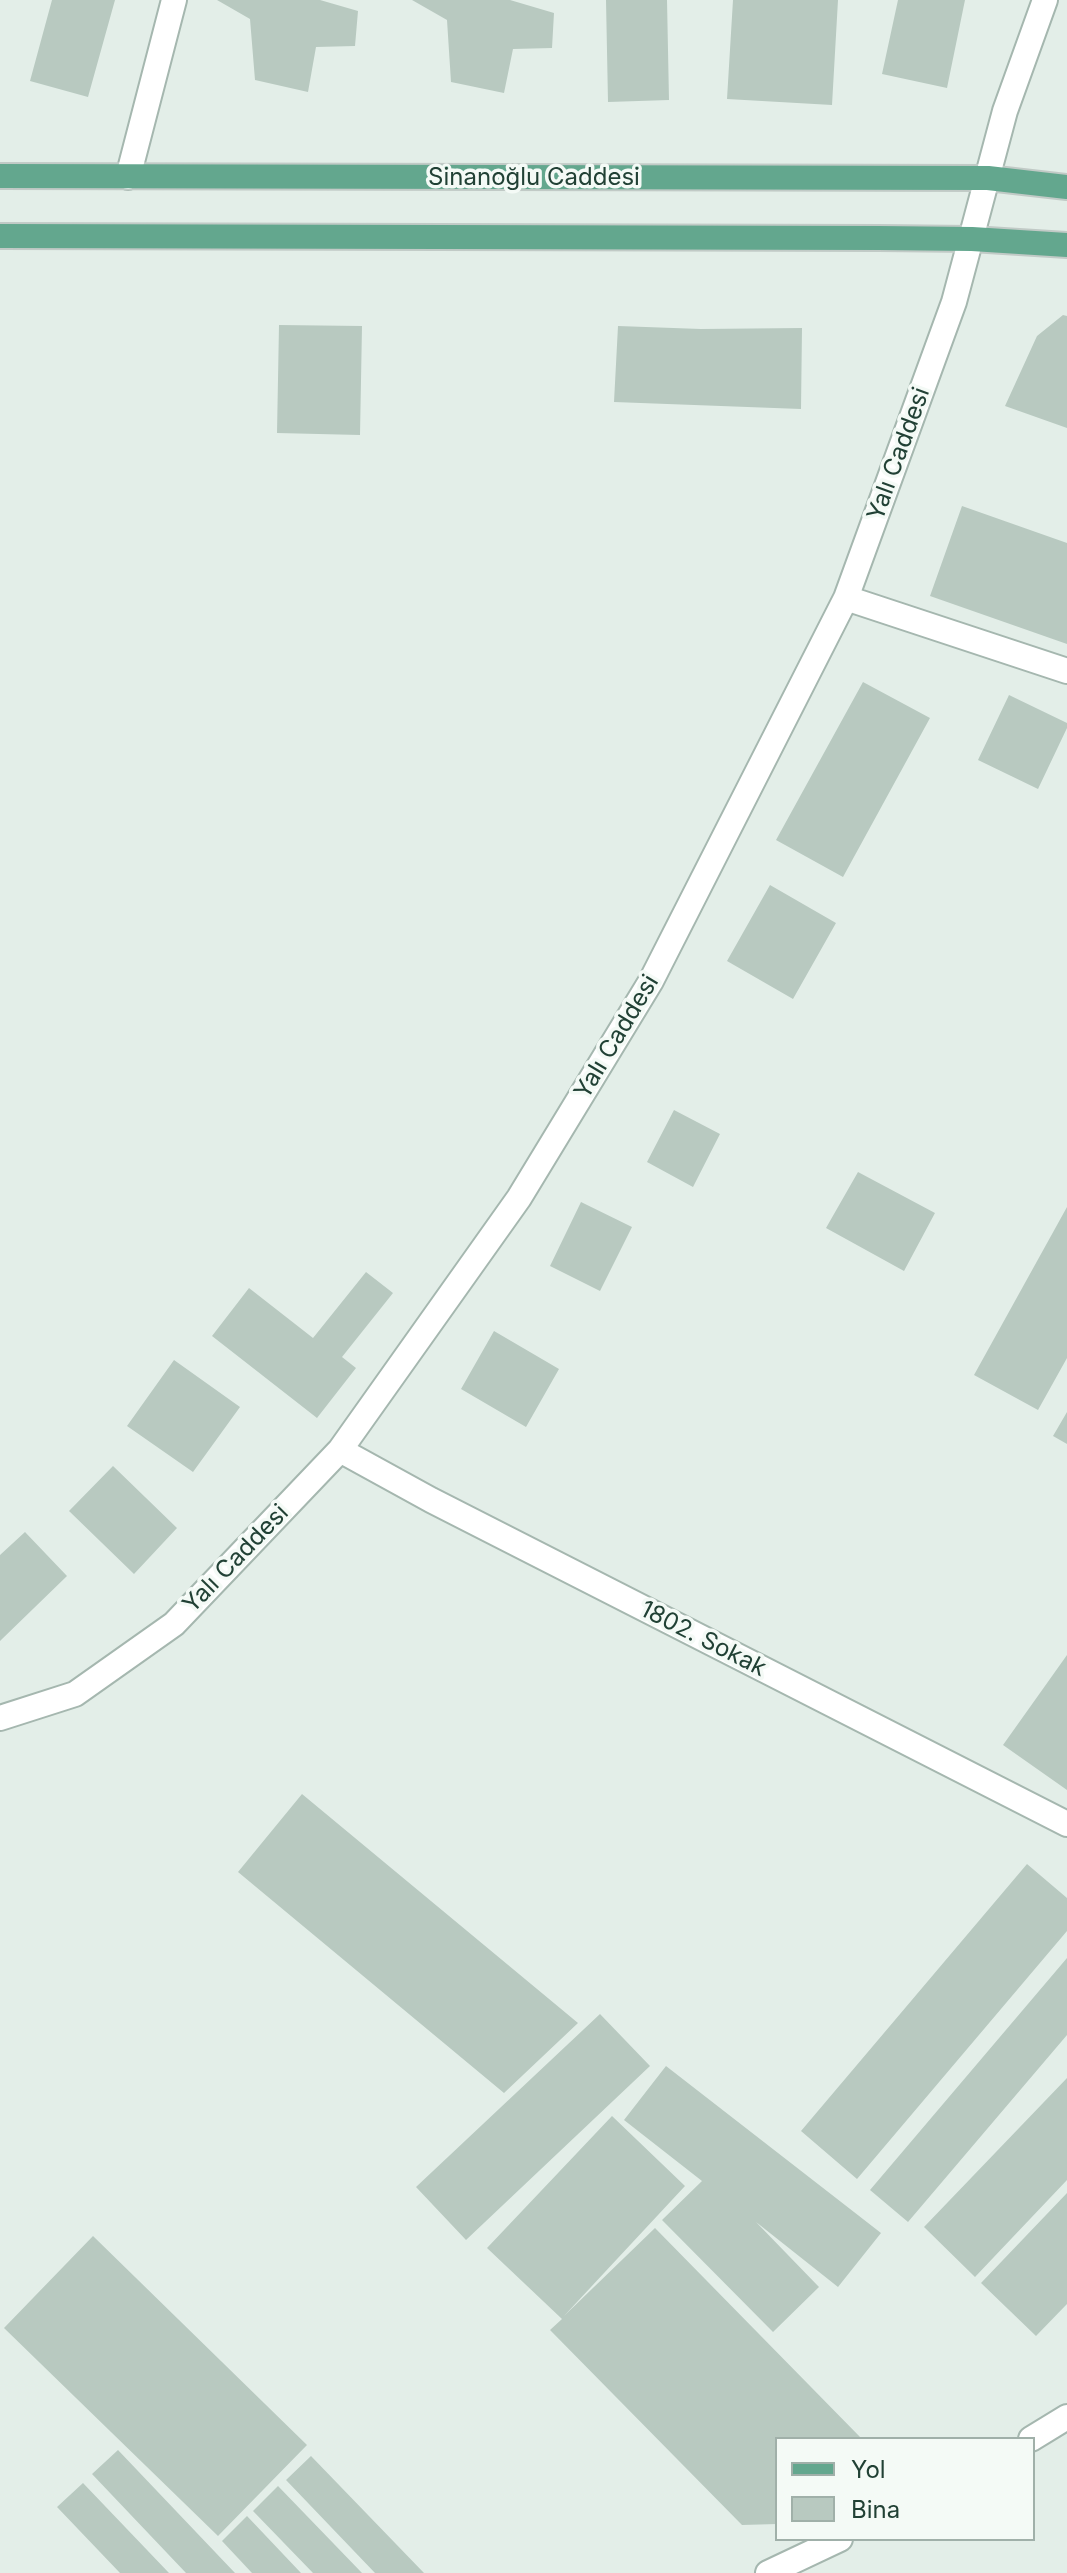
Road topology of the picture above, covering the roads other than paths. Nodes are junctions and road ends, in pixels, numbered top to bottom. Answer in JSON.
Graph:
{"nodes":[{"id":1,"x":174,"y":0,"type":"edge"},
{"id":2,"x":1045,"y":0,"type":"edge"},
{"id":3,"x":0,"y":176,"type":"edge"},
{"id":4,"x":128,"y":177,"type":"junction"},
{"id":5,"x":988,"y":178,"type":"junction"},
{"id":6,"x":1067,"y":187,"type":"edge"},
{"id":7,"x":0,"y":236,"type":"edge"},
{"id":8,"x":972,"y":239,"type":"junction"},
{"id":9,"x":1067,"y":245,"type":"edge"},
{"id":10,"x":846,"y":598,"type":"junction"},
{"id":11,"x":1067,"y":671,"type":"edge"},
{"id":12,"x":340,"y":1450,"type":"junction"},
{"id":13,"x":0,"y":1718,"type":"edge"},
{"id":14,"x":1067,"y":1824,"type":"edge"},
{"id":15,"x":1067,"y":2417,"type":"edge"},
{"id":16,"x":1034,"y":2437,"type":"edge"},
{"id":17,"x":836,"y":2541,"type":"edge"},
{"id":18,"x":768,"y":2573,"type":"edge"}],
"edges":[{"from":1,"to":4,"type":"street"},
{"from":2,"to":5,"type":"street","name":"Yalı Caddesi"},
{"from":3,"to":4,"type":"main road","name":"Si̇nanoğlu Caddesi"},
{"from":4,"to":5,"type":"main road","name":"Si̇nanoğlu Caddesi"},
{"from":5,"to":6,"type":"main road","name":"Si̇nanoğlu Caddesi"},
{"from":5,"to":8,"type":"street","name":"Yalı Caddesi"},
{"from":7,"to":8,"type":"main road"},
{"from":8,"to":9,"type":"main road"},
{"from":8,"to":10,"type":"street","name":"Yalı Caddesi"},
{"from":10,"to":11,"type":"street"},
{"from":10,"to":12,"type":"street","name":"Yalı Caddesi"},
{"from":12,"to":13,"type":"street","name":"Yalı Caddesi"},
{"from":12,"to":14,"type":"street","name":"1802. Sokak"},
{"from":15,"to":16,"type":"street"},
{"from":17,"to":18,"type":"street"}]}
